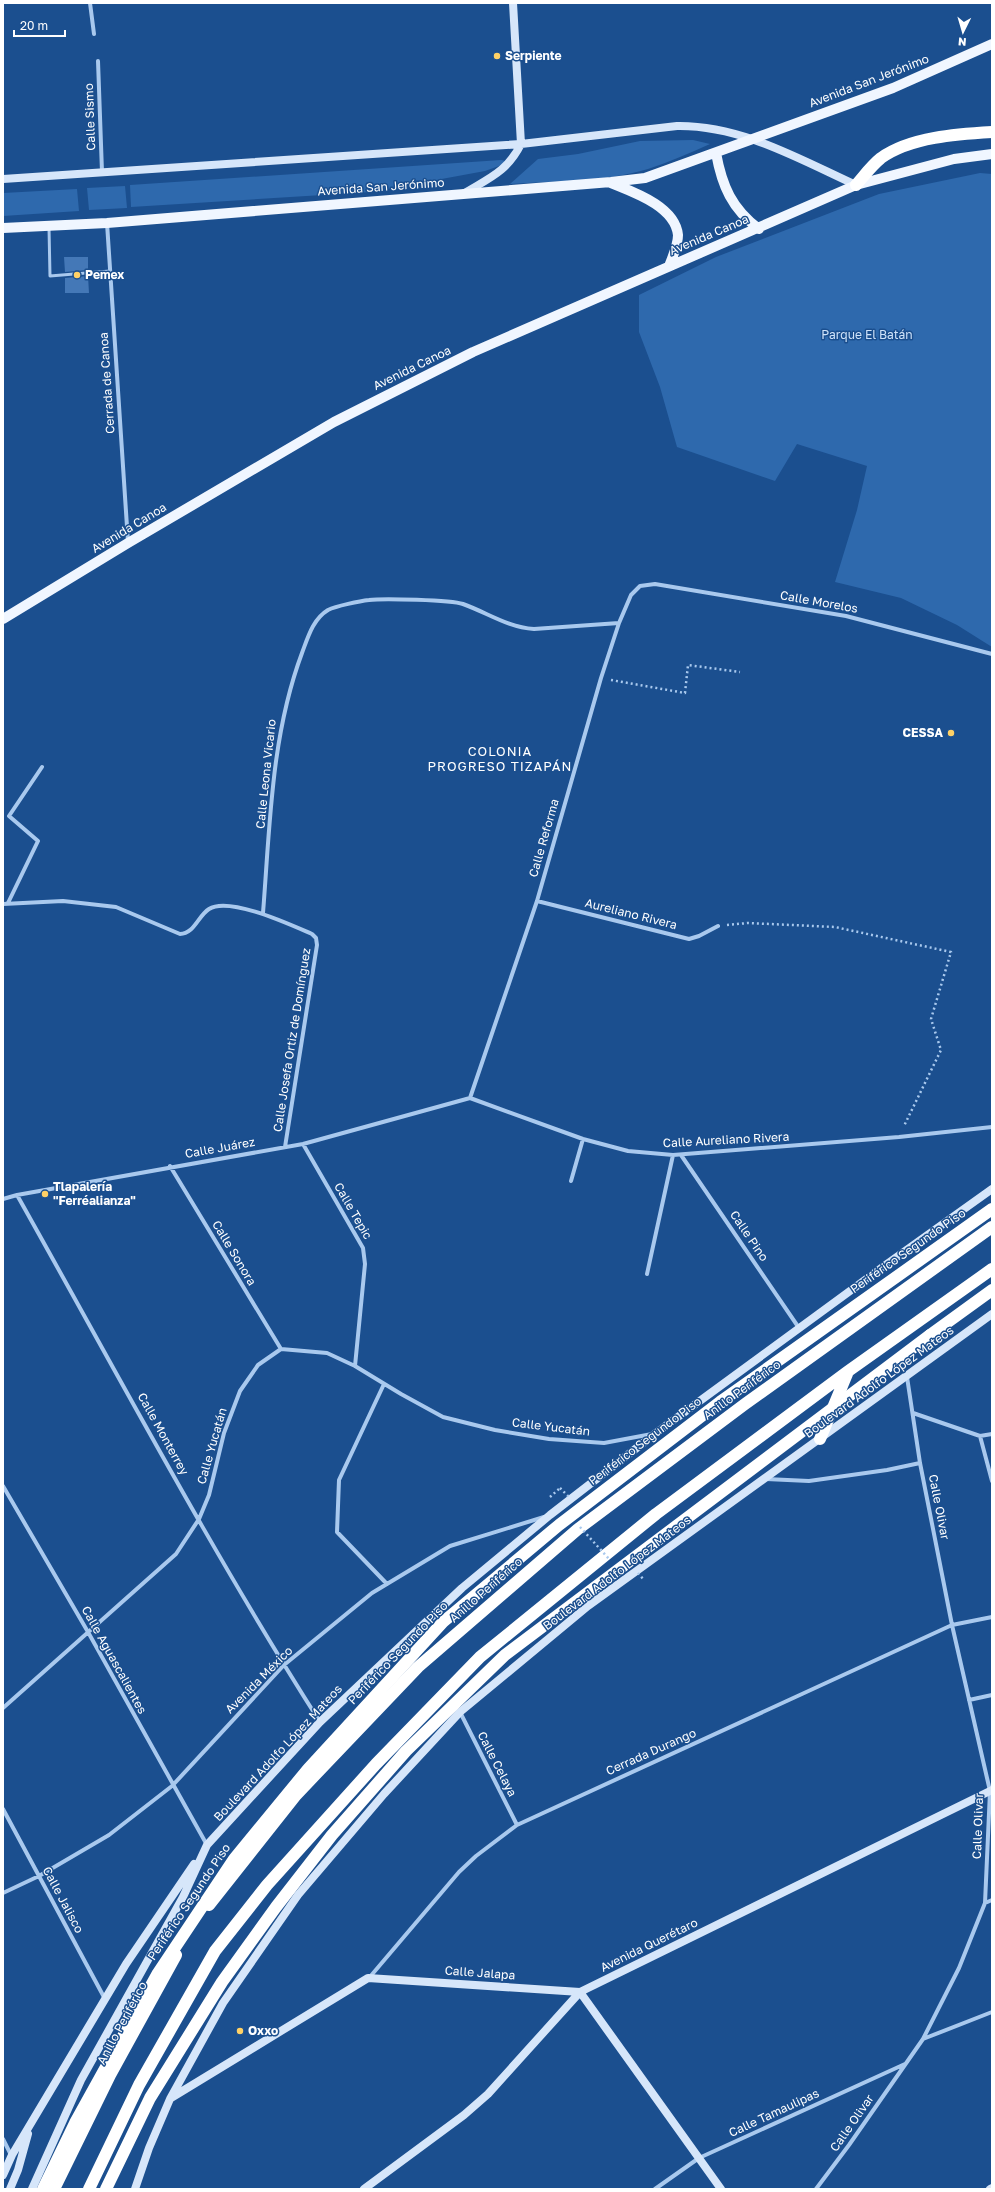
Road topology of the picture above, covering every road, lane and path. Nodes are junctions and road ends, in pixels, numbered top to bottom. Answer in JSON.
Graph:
{"nodes":[{"id":1,"x":90,"y":3,"type":"edge"},
{"id":2,"x":513,"y":3,"type":"edge"},
{"id":3,"x":94,"y":34,"type":"dead end"},
{"id":4,"x":992,"y":44,"type":"edge"},
{"id":5,"x":98,"y":61,"type":"dead end"},
{"id":6,"x":992,"y":132,"type":"edge"},
{"id":7,"x":754,"y":139,"type":"junction"},
{"id":8,"x":520,"y":144,"type":"junction"},
{"id":9,"x":716,"y":154,"type":"junction"},
{"id":10,"x":990,"y":155,"type":"edge"},
{"id":11,"x":102,"y":174,"type":"junction"},
{"id":12,"x":3,"y":179,"type":"edge"},
{"id":13,"x":611,"y":182,"type":"junction"},
{"id":14,"x":856,"y":186,"type":"junction"},
{"id":15,"x":462,"y":194,"type":"junction"},
{"id":16,"x":107,"y":223,"type":"junction"},
{"id":17,"x":49,"y":226,"type":"junction"},
{"id":18,"x":3,"y":228,"type":"edge"},
{"id":19,"x":759,"y":229,"type":"junction"},
{"id":20,"x":669,"y":266,"type":"junction"},
{"id":21,"x":110,"y":271,"type":"junction"},
{"id":22,"x":128,"y":543,"type":"junction"},
{"id":23,"x":640,"y":586,"type":"joint"},
{"id":24,"x":3,"y":619,"type":"edge"},
{"id":25,"x":619,"y":623,"type":"junction"},
{"id":26,"x":992,"y":654,"type":"edge"},
{"id":27,"x":740,"y":672,"type":"dead end"},
{"id":28,"x":601,"y":678,"type":"junction"},
{"id":29,"x":42,"y":767,"type":"dead end"},
{"id":30,"x":537,"y":901,"type":"junction"},
{"id":31,"x":8,"y":903,"type":"junction"},
{"id":32,"x":3,"y":904,"type":"edge"},
{"id":33,"x":263,"y":913,"type":"junction"},
{"id":34,"x":718,"y":926,"type":"joint"},
{"id":35,"x":470,"y":1098,"type":"junction"},
{"id":36,"x":992,"y":1128,"type":"edge"},
{"id":37,"x":899,"y":1137,"type":"junction"},
{"id":38,"x":583,"y":1139,"type":"junction"},
{"id":39,"x":303,"y":1144,"type":"junction"},
{"id":40,"x":285,"y":1147,"type":"junction"},
{"id":41,"x":673,"y":1155,"type":"junction"},
{"id":42,"x":681,"y":1155,"type":"junction"},
{"id":43,"x":170,"y":1166,"type":"junction"},
{"id":44,"x":571,"y":1182,"type":"dead end"},
{"id":45,"x":992,"y":1189,"type":"edge"},
{"id":46,"x":17,"y":1195,"type":"junction"},
{"id":47,"x":3,"y":1199,"type":"edge"},
{"id":48,"x":992,"y":1209,"type":"edge"},
{"id":49,"x":992,"y":1227,"type":"edge"},
{"id":50,"x":992,"y":1269,"type":"edge"},
{"id":51,"x":647,"y":1274,"type":"dead end"},
{"id":52,"x":992,"y":1290,"type":"edge"},
{"id":53,"x":992,"y":1314,"type":"edge"},
{"id":54,"x":799,"y":1329,"type":"junction"},
{"id":55,"x":281,"y":1349,"type":"junction"},
{"id":56,"x":355,"y":1366,"type":"junction"},
{"id":57,"x":848,"y":1372,"type":"junction"},
{"id":58,"x":907,"y":1377,"type":"junction"},
{"id":59,"x":384,"y":1384,"type":"junction"},
{"id":60,"x":913,"y":1413,"type":"junction"},
{"id":61,"x":656,"y":1433,"type":"junction"},
{"id":62,"x":992,"y":1434,"type":"edge"},
{"id":63,"x":980,"y":1436,"type":"junction"},
{"id":64,"x":820,"y":1439,"type":"junction"},
{"id":65,"x":920,"y":1463,"type":"junction"},
{"id":66,"x":764,"y":1479,"type":"junction"},
{"id":67,"x":992,"y":1481,"type":"edge"},
{"id":68,"x":3,"y":1486,"type":"edge"},
{"id":69,"x":548,"y":1499,"type":"dead end"},
{"id":70,"x":574,"y":1504,"type":"dead end"},
{"id":71,"x":550,"y":1515,"type":"junction"},
{"id":72,"x":199,"y":1519,"type":"junction"},
{"id":73,"x":575,"y":1521,"type":"dead end"},
{"id":74,"x":616,"y":1557,"type":"dead end"},
{"id":75,"x":635,"y":1569,"type":"dead end"},
{"id":76,"x":644,"y":1580,"type":"dead end"},
{"id":77,"x":387,"y":1584,"type":"junction"},
{"id":78,"x":992,"y":1617,"type":"edge"},
{"id":79,"x":952,"y":1625,"type":"junction"},
{"id":80,"x":88,"y":1632,"type":"junction"},
{"id":81,"x":284,"y":1665,"type":"junction"},
{"id":82,"x":992,"y":1695,"type":"edge"},
{"id":83,"x":969,"y":1700,"type":"junction"},
{"id":84,"x":3,"y":1708,"type":"edge"},
{"id":85,"x":460,"y":1712,"type":"junction"},
{"id":86,"x":320,"y":1722,"type":"junction"},
{"id":87,"x":172,"y":1786,"type":"junction"},
{"id":88,"x":991,"y":1791,"type":"edge"},
{"id":89,"x":3,"y":1809,"type":"edge"},
{"id":90,"x":517,"y":1825,"type":"junction"},
{"id":91,"x":207,"y":1845,"type":"junction"},
{"id":92,"x":39,"y":1876,"type":"junction"},
{"id":93,"x":3,"y":1893,"type":"edge"},
{"id":94,"x":992,"y":1900,"type":"edge"},
{"id":95,"x":985,"y":1903,"type":"junction"},
{"id":96,"x":368,"y":1978,"type":"junction"},
{"id":97,"x":580,"y":1992,"type":"junction"},
{"id":98,"x":105,"y":2000,"type":"junction"},
{"id":99,"x":992,"y":2012,"type":"edge"},
{"id":100,"x":923,"y":2039,"type":"junction"},
{"id":101,"x":906,"y":2063,"type":"junction"},
{"id":102,"x":170,"y":2099,"type":"junction"},
{"id":103,"x":31,"y":2124,"type":"junction"},
{"id":104,"x":3,"y":2139,"type":"edge"},
{"id":105,"x":12,"y":2155,"type":"junction"},
{"id":106,"x":699,"y":2158,"type":"junction"},
{"id":107,"x":3,"y":2167,"type":"edge"},
{"id":108,"x":3,"y":2175,"type":"edge"},
{"id":109,"x":10,"y":2189,"type":"edge"},
{"id":110,"x":32,"y":2189,"type":"edge"},
{"id":111,"x":43,"y":2189,"type":"edge"},
{"id":112,"x":54,"y":2189,"type":"edge"},
{"id":113,"x":89,"y":2189,"type":"edge"},
{"id":114,"x":106,"y":2189,"type":"edge"},
{"id":115,"x":135,"y":2189,"type":"edge"},
{"id":116,"x":364,"y":2189,"type":"edge"},
{"id":117,"x":655,"y":2189,"type":"edge"},
{"id":118,"x":720,"y":2189,"type":"edge"},
{"id":119,"x":816,"y":2189,"type":"edge"}],
"edges":[{"from":1,"to":3,"type":"street"},
{"from":2,"to":8,"type":"main road"},
{"from":4,"to":7,"type":"main road","name":"Avenida San Jerónimo"},
{"from":5,"to":11,"type":"street","name":"Calle Sismo"},
{"from":6,"to":14,"type":"highway"},
{"from":7,"to":8,"type":"main road"},
{"from":7,"to":9,"type":"main road","name":"Avenida San Jerónimo"},
{"from":7,"to":14,"type":"main road"},
{"from":8,"to":11,"type":"main road"},
{"from":8,"to":15,"type":"main road"},
{"from":9,"to":13,"type":"main road","name":"Avenida San Jerónimo"},
{"from":9,"to":19,"type":"main road"},
{"from":10,"to":14,"type":"main road"},
{"from":11,"to":12,"type":"main road"},
{"from":13,"to":15,"type":"main road","name":"Avenida San Jerónimo"},
{"from":13,"to":20,"type":"main road"},
{"from":14,"to":19,"type":"main road","name":"Avenida Canoa"},
{"from":15,"to":16,"type":"main road","name":"Avenida San Jerónimo"},
{"from":16,"to":17,"type":"main road","name":"Avenida San Jerónimo"},
{"from":16,"to":21,"type":"street","name":"Cerrada de Canoa"},
{"from":17,"to":18,"type":"main road","name":"Avenida San Jerónimo"},
{"from":17,"to":21,"type":"lane"},
{"from":19,"to":20,"type":"main road","name":"Avenida Canoa"},
{"from":20,"to":22,"type":"main road","name":"Avenida Canoa"},
{"from":21,"to":22,"type":"street","name":"Cerrada de Canoa"},
{"from":22,"to":24,"type":"main road","name":"Avenida Canoa"},
{"from":23,"to":25,"type":"street","name":"Calle Reforma"},
{"from":23,"to":26,"type":"street","name":"Calle Morelos"},
{"from":25,"to":28,"type":"street","name":"Calle Reforma"},
{"from":25,"to":33,"type":"street","name":"Calle Leona Vicario"},
{"from":27,"to":28,"type":"path"},
{"from":28,"to":30,"type":"street","name":"Calle Reforma"},
{"from":29,"to":31,"type":"street"},
{"from":30,"to":34,"type":"street","name":"Aureliano Rivera"},
{"from":30,"to":35,"type":"street","name":"Calle Reforma"},
{"from":31,"to":32,"type":"street","name":"Calle Josefa Ortiz de Domínguez"},
{"from":31,"to":33,"type":"street","name":"Calle Josefa Ortiz de Domínguez"},
{"from":33,"to":40,"type":"street","name":"Calle Josefa Ortiz de Domínguez"},
{"from":34,"to":37,"type":"path"},
{"from":35,"to":38,"type":"street","name":"Calle Aureliano Rivera"},
{"from":35,"to":39,"type":"street","name":"Calle Juárez"},
{"from":36,"to":37,"type":"street","name":"Calle Aureliano Rivera"},
{"from":37,"to":42,"type":"street","name":"Calle Aureliano Rivera"},
{"from":38,"to":41,"type":"street","name":"Calle Aureliano Rivera"},
{"from":38,"to":44,"type":"street"},
{"from":39,"to":40,"type":"street","name":"Calle Juárez"},
{"from":39,"to":56,"type":"street","name":"Calle Tepic"},
{"from":40,"to":43,"type":"street","name":"Calle Juárez"},
{"from":41,"to":42,"type":"street","name":"Calle Aureliano Rivera"},
{"from":41,"to":51,"type":"street"},
{"from":42,"to":54,"type":"street","name":"Calle Pino"},
{"from":43,"to":46,"type":"street","name":"Calle Juárez"},
{"from":43,"to":55,"type":"street","name":"Calle Sonora"},
{"from":45,"to":54,"type":"main road","name":"Boulevard Adolfo López Mateos"},
{"from":46,"to":47,"type":"street","name":"Calle Juárez"},
{"from":46,"to":72,"type":"street","name":"Calle Monterrey"},
{"from":48,"to":111,"type":"highway","name":"Periférico Segundo Piso","bridge":true},
{"from":49,"to":112,"type":"highway","name":"Anillo Periférico"},
{"from":50,"to":57,"type":"highway"},
{"from":52,"to":114,"type":"highway","bridge":true},
{"from":53,"to":58,"type":"main road","name":"Boulevard Adolfo López Mateos"},
{"from":54,"to":61,"type":"main road","name":"Boulevard Adolfo López Mateos"},
{"from":55,"to":56,"type":"street","name":"Calle Yucatán"},
{"from":55,"to":72,"type":"street","name":"Calle Yucatán"},
{"from":56,"to":59,"type":"street","name":"Calle Yucatán"},
{"from":57,"to":64,"type":"highway"},
{"from":57,"to":113,"type":"highway"},
{"from":58,"to":60,"type":"street","name":"Calle Olivar"},
{"from":58,"to":64,"type":"main road","name":"Boulevard Adolfo López Mateos"},
{"from":59,"to":61,"type":"street","name":"Calle Yucatán"},
{"from":59,"to":77,"type":"street"},
{"from":60,"to":63,"type":"street"},
{"from":60,"to":65,"type":"street","name":"Calle Olivar"},
{"from":61,"to":71,"type":"main road","name":"Boulevard Adolfo López Mateos"},
{"from":62,"to":63,"type":"street"},
{"from":63,"to":67,"type":"street"},
{"from":64,"to":66,"type":"main road","name":"Boulevard Adolfo López Mateos"},
{"from":65,"to":66,"type":"street"},
{"from":65,"to":79,"type":"street","name":"Calle Olivar"},
{"from":66,"to":85,"type":"main road","name":"Boulevard Adolfo López Mateos"},
{"from":68,"to":80,"type":"street","name":"Calle Aguascalientes"},
{"from":69,"to":70,"type":"path","bridge":true},
{"from":71,"to":77,"type":"street","name":"Avenida México"},
{"from":71,"to":86,"type":"main road","name":"Boulevard Adolfo López Mateos"},
{"from":72,"to":80,"type":"street","name":"Calle Yucatán"},
{"from":72,"to":81,"type":"street","name":"Calle Monterrey"},
{"from":73,"to":74,"type":"path","bridge":true},
{"from":75,"to":76,"type":"path","bridge":true},
{"from":77,"to":81,"type":"street","name":"Avenida México"},
{"from":78,"to":79,"type":"street","name":"Cerrada Durango"},
{"from":79,"to":83,"type":"street","name":"Calle Olivar"},
{"from":79,"to":90,"type":"street","name":"Cerrada Durango"},
{"from":80,"to":84,"type":"street","name":"Calle Yucatán"},
{"from":80,"to":87,"type":"street","name":"Calle Aguascalientes"},
{"from":81,"to":86,"type":"street","name":"Calle Monterrey"},
{"from":81,"to":87,"type":"street","name":"Avenida México"},
{"from":82,"to":83,"type":"street"},
{"from":83,"to":88,"type":"street","name":"Calle Olivar"},
{"from":85,"to":90,"type":"street","name":"Calle Celaya"},
{"from":85,"to":102,"type":"main road","name":"Boulevard Adolfo López Mateos"},
{"from":86,"to":91,"type":"main road","name":"Boulevard Adolfo López Mateos"},
{"from":87,"to":91,"type":"street","name":"Calle Aguascalientes"},
{"from":87,"to":92,"type":"street","name":"Avenida México"},
{"from":88,"to":95,"type":"street","name":"Calle Olivar"},
{"from":88,"to":97,"type":"main road","name":"Avenida Querétaro"},
{"from":89,"to":92,"type":"street","name":"Calle Jalisco"},
{"from":90,"to":96,"type":"street","name":"Cerrada Durango"},
{"from":91,"to":98,"type":"main road"},
{"from":91,"to":110,"type":"main road","name":"Boulevard Adolfo López Mateos"},
{"from":92,"to":93,"type":"street","name":"Avenida México"},
{"from":92,"to":98,"type":"street","name":"Calle Jalisco"},
{"from":94,"to":95,"type":"street"},
{"from":95,"to":100,"type":"street","name":"Calle Olivar"},
{"from":96,"to":97,"type":"main road","name":"Calle Jalapa"},
{"from":96,"to":102,"type":"main road"},
{"from":97,"to":106,"type":"main road"},
{"from":97,"to":116,"type":"main road","name":"Avenida Querétaro"},
{"from":98,"to":103,"type":"main road"},
{"from":99,"to":100,"type":"street"},
{"from":100,"to":101,"type":"street","name":"Calle Olivar"},
{"from":101,"to":106,"type":"street","name":"Calle Tamaulipas"},
{"from":101,"to":119,"type":"street","name":"Calle Olivar"},
{"from":102,"to":115,"type":"main road","name":"Boulevard Adolfo López Mateos"},
{"from":103,"to":105,"type":"main road"},
{"from":103,"to":109,"type":"main road"},
{"from":104,"to":105,"type":"street"},
{"from":105,"to":107,"type":"main road"},
{"from":105,"to":108,"type":"main road"},
{"from":106,"to":117,"type":"street","name":"Calle Tamaulipas"},
{"from":106,"to":118,"type":"main road"}]}
